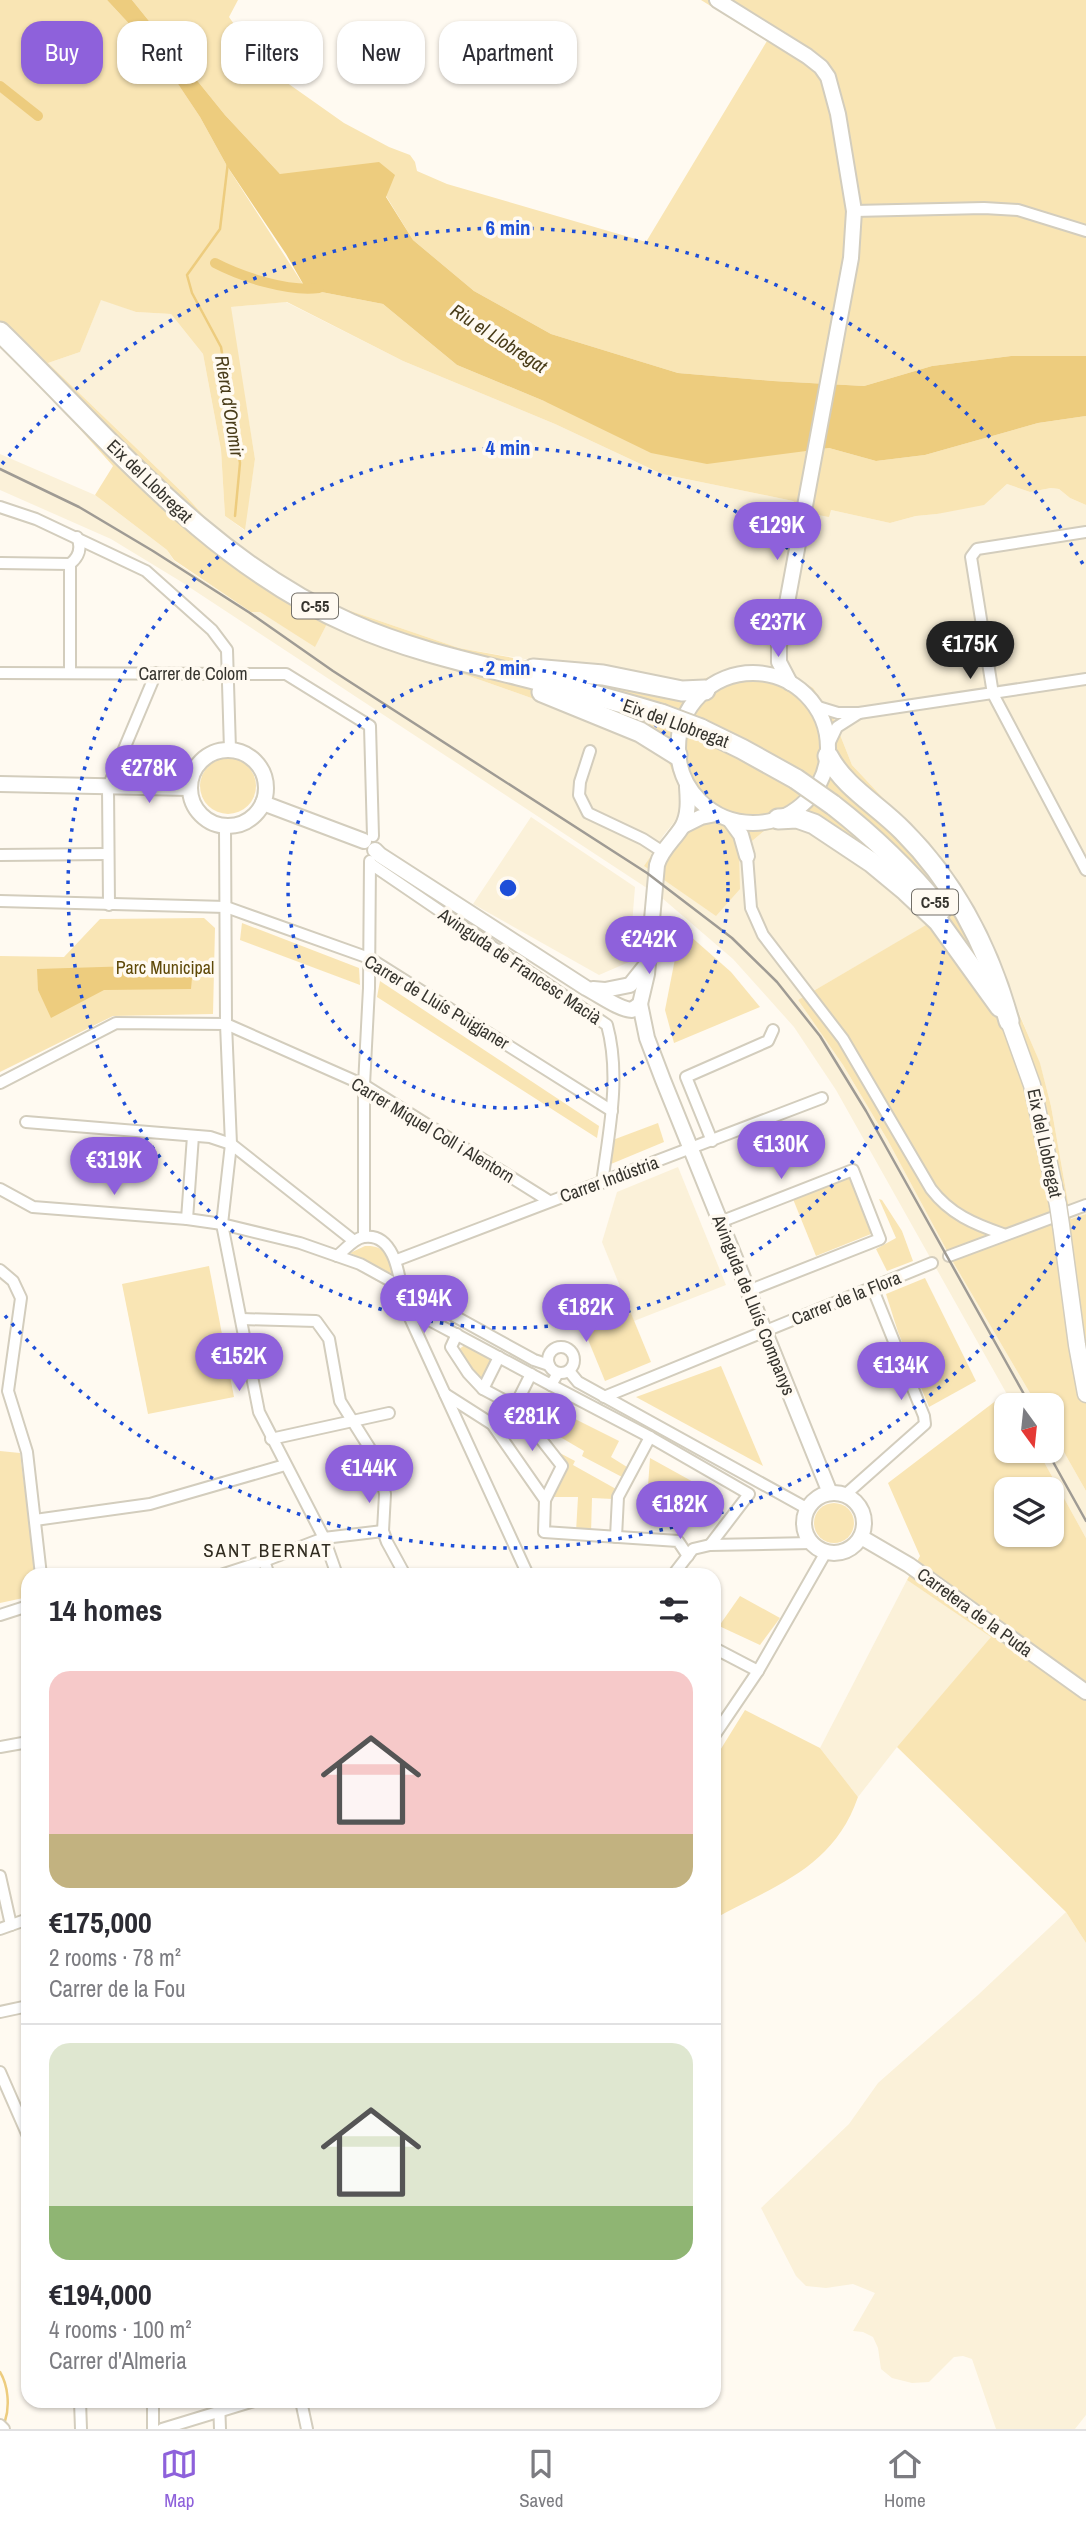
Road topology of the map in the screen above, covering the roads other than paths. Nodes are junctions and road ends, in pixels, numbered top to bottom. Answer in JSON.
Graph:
{"nodes":[{"id":1,"x":718,"y":0,"type":"edge"},
{"id":2,"x":854,"y":211,"type":"junction"},
{"id":3,"x":1086,"y":231,"type":"edge"},
{"id":4,"x":0,"y":332,"type":"edge"},
{"id":5,"x":0,"y":507,"type":"edge"},
{"id":6,"x":1086,"y":532,"type":"edge"},
{"id":7,"x":77,"y":537,"type":"junction"},
{"id":8,"x":0,"y":563,"type":"edge"},
{"id":9,"x":70,"y":564,"type":"junction"},
{"id":10,"x":779,"y":646,"type":"junction"},
{"id":11,"x":485,"y":667,"type":"junction"},
{"id":12,"x":0,"y":673,"type":"edge"},
{"id":13,"x":69,"y":673,"type":"junction"},
{"id":14,"x":156,"y":673,"type":"junction"},
{"id":15,"x":229,"y":673,"type":"junction"},
{"id":16,"x":756,"y":673,"type":"junction"},
{"id":17,"x":1086,"y":679,"type":"edge"},
{"id":18,"x":790,"y":682,"type":"junction"},
{"id":19,"x":705,"y":690,"type":"junction"},
{"id":20,"x":993,"y":694,"type":"junction"},
{"id":21,"x":815,"y":706,"type":"junction"},
{"id":22,"x":859,"y":713,"type":"junction"},
{"id":23,"x":230,"y":750,"type":"junction"},
{"id":24,"x":590,"y":751,"type":"dead end"},
{"id":25,"x":828,"y":751,"type":"junction"},
{"id":26,"x":677,"y":755,"type":"junction"},
{"id":27,"x":0,"y":785,"type":"edge"},
{"id":28,"x":108,"y":787,"type":"junction"},
{"id":29,"x":687,"y":787,"type":"junction"},
{"id":30,"x":190,"y":788,"type":"junction"},
{"id":31,"x":263,"y":803,"type":"junction"},
{"id":32,"x":723,"y":817,"type":"junction"},
{"id":33,"x":771,"y":821,"type":"junction"},
{"id":34,"x":683,"y":825,"type":"junction"},
{"id":35,"x":225,"y":826,"type":"junction"},
{"id":36,"x":371,"y":848,"type":"junction"},
{"id":37,"x":663,"y":852,"type":"junction"},
{"id":38,"x":108,"y":854,"type":"junction"},
{"id":39,"x":0,"y":855,"type":"edge"},
{"id":40,"x":747,"y":856,"type":"junction"},
{"id":41,"x":1086,"y":870,"type":"edge"},
{"id":42,"x":0,"y":901,"type":"edge"},
{"id":43,"x":109,"y":905,"type":"junction"},
{"id":44,"x":226,"y":907,"type":"junction"},
{"id":45,"x":369,"y":958,"type":"junction"},
{"id":46,"x":648,"y":961,"type":"junction"},
{"id":47,"x":626,"y":986,"type":"junction"},
{"id":48,"x":586,"y":988,"type":"junction"},
{"id":49,"x":631,"y":1004,"type":"junction"},
{"id":50,"x":1009,"y":1021,"type":"junction"},
{"id":51,"x":226,"y":1024,"type":"junction"},
{"id":52,"x":773,"y":1030,"type":"dead end"},
{"id":53,"x":0,"y":1083,"type":"edge"},
{"id":54,"x":364,"y":1085,"type":"junction"},
{"id":55,"x":822,"y":1098,"type":"dead end"},
{"id":56,"x":612,"y":1111,"type":"junction"},
{"id":57,"x":26,"y":1122,"type":"dead end"},
{"id":58,"x":193,"y":1136,"type":"junction"},
{"id":59,"x":712,"y":1141,"type":"junction"},
{"id":60,"x":231,"y":1144,"type":"junction"},
{"id":61,"x":691,"y":1150,"type":"junction"},
{"id":62,"x":602,"y":1183,"type":"junction"},
{"id":63,"x":0,"y":1189,"type":"edge"},
{"id":64,"x":549,"y":1201,"type":"junction"},
{"id":65,"x":1086,"y":1205,"type":"edge"},
{"id":66,"x":187,"y":1219,"type":"junction"},
{"id":67,"x":720,"y":1222,"type":"junction"},
{"id":68,"x":222,"y":1224,"type":"junction"},
{"id":69,"x":1003,"y":1234,"type":"junction"},
{"id":70,"x":359,"y":1239,"type":"junction"},
{"id":71,"x":337,"y":1256,"type":"junction"},
{"id":72,"x":949,"y":1256,"type":"dead end"},
{"id":73,"x":397,"y":1260,"type":"junction"},
{"id":74,"x":932,"y":1263,"type":"dead end"},
{"id":75,"x":0,"y":1270,"type":"edge"},
{"id":76,"x":400,"y":1285,"type":"junction"},
{"id":77,"x":872,"y":1287,"type":"junction"},
{"id":78,"x":748,"y":1291,"type":"junction"},
{"id":79,"x":405,"y":1307,"type":"junction"},
{"id":80,"x":242,"y":1318,"type":"junction"},
{"id":81,"x":764,"y":1331,"type":"junction"},
{"id":82,"x":457,"y":1334,"type":"junction"},
{"id":83,"x":499,"y":1357,"type":"junction"},
{"id":84,"x":556,"y":1365,"type":"junction"},
{"id":85,"x":531,"y":1374,"type":"junction"},
{"id":86,"x":551,"y":1385,"type":"junction"},
{"id":87,"x":483,"y":1389,"type":"junction"},
{"id":88,"x":445,"y":1394,"type":"junction"},
{"id":89,"x":1086,"y":1394,"type":"edge"},
{"id":90,"x":604,"y":1397,"type":"junction"},
{"id":91,"x":516,"y":1406,"type":"junction"},
{"id":92,"x":389,"y":1413,"type":"dead end"},
{"id":93,"x":351,"y":1420,"type":"junction"},
{"id":94,"x":492,"y":1424,"type":"junction"},
{"id":95,"x":650,"y":1437,"type":"junction"},
{"id":96,"x":271,"y":1439,"type":"junction"},
{"id":97,"x":285,"y":1465,"type":"junction"},
{"id":98,"x":830,"y":1493,"type":"junction"},
{"id":99,"x":845,"y":1495,"type":"junction"},
{"id":100,"x":545,"y":1500,"type":"junction"},
{"id":101,"x":808,"y":1509,"type":"junction"},
{"id":102,"x":35,"y":1520,"type":"junction"},
{"id":103,"x":383,"y":1531,"type":"junction"},
{"id":104,"x":616,"y":1537,"type":"junction"},
{"id":105,"x":860,"y":1537,"type":"junction"},
{"id":106,"x":324,"y":1538,"type":"junction"},
{"id":107,"x":811,"y":1543,"type":"junction"},
{"id":108,"x":710,"y":1545,"type":"junction"},
{"id":109,"x":826,"y":1552,"type":"junction"},
{"id":110,"x":688,"y":1556,"type":"junction"},
{"id":111,"x":264,"y":1561,"type":"junction"},
{"id":112,"x":40,"y":1568,"type":"edge"},
{"id":113,"x":242,"y":1568,"type":"edge"},
{"id":114,"x":266,"y":1568,"type":"edge"},
{"id":115,"x":335,"y":1568,"type":"edge"},
{"id":116,"x":401,"y":1568,"type":"edge"},
{"id":117,"x":525,"y":1568,"type":"edge"},
{"id":118,"x":679,"y":1568,"type":"edge"},
{"id":119,"x":21,"y":1608,"type":"edge"},
{"id":120,"x":0,"y":1615,"type":"edge"},
{"id":121,"x":721,"y":1652,"type":"edge"},
{"id":122,"x":758,"y":1671,"type":"junction"},
{"id":123,"x":1086,"y":1692,"type":"edge"},
{"id":124,"x":721,"y":1726,"type":"edge"},
{"id":125,"x":21,"y":1743,"type":"edge"},
{"id":126,"x":0,"y":1747,"type":"edge"},
{"id":127,"x":0,"y":1876,"type":"edge"},
{"id":128,"x":6,"y":1927,"type":"edge"},
{"id":129,"x":21,"y":2008,"type":"edge"},
{"id":130,"x":0,"y":2012,"type":"edge"},
{"id":131,"x":0,"y":2072,"type":"edge"},
{"id":132,"x":21,"y":2120,"type":"edge"},
{"id":133,"x":80,"y":2408,"type":"edge"},
{"id":134,"x":153,"y":2408,"type":"edge"},
{"id":135,"x":216,"y":2408,"type":"edge"},
{"id":136,"x":219,"y":2408,"type":"edge"},
{"id":137,"x":302,"y":2408,"type":"edge"},
{"id":138,"x":0,"y":2425,"type":"edge"},
{"id":139,"x":4,"y":2429,"type":"edge"},
{"id":140,"x":81,"y":2429,"type":"edge"},
{"id":141,"x":153,"y":2429,"type":"edge"},
{"id":142,"x":162,"y":2429,"type":"edge"},
{"id":143,"x":220,"y":2429,"type":"edge"},
{"id":144,"x":307,"y":2429,"type":"edge"}],
"edges":[{"from":1,"to":2,"type":"street"},
{"from":2,"to":3,"type":"street"},
{"from":2,"to":10,"type":"street"},
{"from":4,"to":11,"type":"highway","name":"Eix del Llobregat","number":"C-55"},
{"from":5,"to":7,"type":"street"},
{"from":6,"to":20,"type":"street"},
{"from":7,"to":9,"type":"street"},
{"from":7,"to":15,"type":"street"},
{"from":8,"to":9,"type":"street"},
{"from":9,"to":13,"type":"street"},
{"from":10,"to":16,"type":"street"},
{"from":10,"to":18,"type":"street"},
{"from":11,"to":19,"type":"highway"},
{"from":11,"to":26,"type":"highway"},
{"from":11,"to":50,"type":"highway","name":"Eix del Llobregat","number":"C-55","bridge":true},
{"from":12,"to":13,"type":"street","name":"Carrer de Colom"},
{"from":13,"to":14,"type":"street","name":"Carrer de Colom"},
{"from":14,"to":15,"type":"street","name":"Carrer de Colom"},
{"from":14,"to":28,"type":"street"},
{"from":15,"to":23,"type":"street"},
{"from":15,"to":36,"type":"street","name":"Carrer de Colom"},
{"from":16,"to":18,"type":"street"},
{"from":16,"to":19,"type":"street"},
{"from":17,"to":20,"type":"street"},
{"from":18,"to":21,"type":"street"},
{"from":19,"to":26,"type":"street"},
{"from":20,"to":22,"type":"street"},
{"from":20,"to":41,"type":"street"},
{"from":21,"to":22,"type":"street"},
{"from":21,"to":25,"type":"street"},
{"from":22,"to":25,"type":"street"},
{"from":23,"to":30,"type":"street"},
{"from":23,"to":31,"type":"street"},
{"from":24,"to":37,"type":"street"},
{"from":25,"to":33,"type":"street"},
{"from":25,"to":50,"type":"highway"},
{"from":26,"to":29,"type":"street"},
{"from":27,"to":28,"type":"street"},
{"from":28,"to":30,"type":"street"},
{"from":28,"to":38,"type":"street"},
{"from":29,"to":32,"type":"street"},
{"from":29,"to":34,"type":"street"},
{"from":30,"to":35,"type":"street"},
{"from":31,"to":35,"type":"street"},
{"from":31,"to":36,"type":"street","name":"Avinguda de Francesc Macià"},
{"from":32,"to":33,"type":"street"},
{"from":32,"to":34,"type":"street"},
{"from":32,"to":40,"type":"street"},
{"from":33,"to":40,"type":"street"},
{"from":33,"to":50,"type":"highway"},
{"from":34,"to":37,"type":"street"},
{"from":35,"to":44,"type":"street"},
{"from":36,"to":45,"type":"street"},
{"from":36,"to":48,"type":"street","name":"Avinguda de Francesc Macià"},
{"from":36,"to":56,"type":"street","name":"Avinguda de Francesc Macià"},
{"from":37,"to":46,"type":"street"},
{"from":38,"to":39,"type":"street"},
{"from":38,"to":43,"type":"street"},
{"from":40,"to":69,"type":"street"},
{"from":42,"to":43,"type":"street","name":"Carrer de Lluís Puigjaner"},
{"from":43,"to":44,"type":"street","name":"Carrer de Lluís Puigjaner"},
{"from":44,"to":45,"type":"street","name":"Carrer de Lluís Puigjaner"},
{"from":44,"to":51,"type":"street"},
{"from":45,"to":54,"type":"street"},
{"from":45,"to":56,"type":"street","name":"Carrer de Lluís Puigjaner"},
{"from":46,"to":47,"type":"street"},
{"from":46,"to":49,"type":"street"},
{"from":47,"to":48,"type":"street","name":"Avinguda de Francesc Macià"},
{"from":47,"to":49,"type":"street","name":"Avinguda de Lluís Companys"},
{"from":47,"to":49,"type":"street"},
{"from":48,"to":49,"type":"street","name":"Avinguda de Francesc Macià"},
{"from":49,"to":61,"type":"street","name":"Avinguda de Lluís Companys"},
{"from":50,"to":89,"type":"main road","name":"Eix del Llobregat","number":"C-55","bridge":true},
{"from":51,"to":53,"type":"street","name":"Carrer Miquel Coll i Alentorn"},
{"from":51,"to":54,"type":"street","name":"Carrer Miquel Coll i Alentorn"},
{"from":51,"to":60,"type":"street"},
{"from":52,"to":59,"type":"street"},
{"from":54,"to":64,"type":"street","name":"Carrer Miquel Coll i Alentorn"},
{"from":54,"to":70,"type":"street"},
{"from":55,"to":59,"type":"street","name":"Carrer Indústria"},
{"from":56,"to":62,"type":"street","name":"Avinguda de Francesc Macià"},
{"from":57,"to":58,"type":"street"},
{"from":58,"to":60,"type":"street"},
{"from":58,"to":66,"type":"street"},
{"from":59,"to":61,"type":"street","name":"Carrer Indústria"},
{"from":60,"to":68,"type":"street"},
{"from":60,"to":70,"type":"street"},
{"from":61,"to":62,"type":"street","name":"Carrer Indústria"},
{"from":61,"to":67,"type":"street","name":"Avinguda de Lluís Companys"},
{"from":62,"to":64,"type":"street","name":"Carrer Indústria"},
{"from":63,"to":66,"type":"street"},
{"from":64,"to":73,"type":"street","name":"Carrer Indústria"},
{"from":65,"to":69,"type":"street"},
{"from":66,"to":68,"type":"street"},
{"from":67,"to":78,"type":"street","name":"Avinguda de Lluís Companys"},
{"from":67,"to":78,"type":"street"},
{"from":68,"to":71,"type":"street"},
{"from":68,"to":80,"type":"street"},
{"from":69,"to":72,"type":"street"},
{"from":70,"to":71,"type":"street"},
{"from":70,"to":73,"type":"street"},
{"from":71,"to":76,"type":"street"},
{"from":73,"to":76,"type":"street"},
{"from":74,"to":77,"type":"street","name":"Carrer de la Flora"},
{"from":75,"to":102,"type":"street"},
{"from":76,"to":79,"type":"street"},
{"from":76,"to":84,"type":"street"},
{"from":77,"to":81,"type":"street","name":"Carrer de la Flora"},
{"from":77,"to":99,"type":"street"},
{"from":78,"to":81,"type":"street","name":"Avinguda de Lluís Companys"},
{"from":79,"to":82,"type":"street"},
{"from":79,"to":88,"type":"street"},
{"from":80,"to":93,"type":"street"},
{"from":80,"to":96,"type":"street"},
{"from":81,"to":90,"type":"street","name":"Carrer de la Flora"},
{"from":81,"to":98,"type":"street","name":"Avinguda de Lluís Companys"},
{"from":82,"to":83,"type":"street"},
{"from":82,"to":87,"type":"street"},
{"from":83,"to":85,"type":"street"},
{"from":83,"to":87,"type":"street"},
{"from":84,"to":86,"type":"street"},
{"from":84,"to":90,"type":"street"},
{"from":85,"to":86,"type":"street"},
{"from":85,"to":91,"type":"street"},
{"from":86,"to":95,"type":"street"},
{"from":87,"to":91,"type":"street"},
{"from":88,"to":94,"type":"street"},
{"from":88,"to":117,"type":"street"},
{"from":90,"to":101,"type":"street"},
{"from":91,"to":94,"type":"street"},
{"from":91,"to":100,"type":"street"},
{"from":92,"to":93,"type":"street"},
{"from":93,"to":96,"type":"street"},
{"from":93,"to":103,"type":"street"},
{"from":94,"to":100,"type":"street"},
{"from":95,"to":104,"type":"street"},
{"from":95,"to":108,"type":"street"},
{"from":96,"to":97,"type":"street"},
{"from":97,"to":102,"type":"street"},
{"from":97,"to":106,"type":"street"},
{"from":98,"to":99,"type":"street"},
{"from":98,"to":101,"type":"street"},
{"from":99,"to":105,"type":"street"},
{"from":100,"to":104,"type":"street"},
{"from":101,"to":107,"type":"street"},
{"from":102,"to":112,"type":"street"},
{"from":103,"to":106,"type":"street"},
{"from":103,"to":116,"type":"street"},
{"from":104,"to":110,"type":"street"},
{"from":105,"to":109,"type":"street"},
{"from":105,"to":123,"type":"street","name":"Carretera de la Puda"},
{"from":106,"to":111,"type":"street"},
{"from":106,"to":115,"type":"street"},
{"from":107,"to":108,"type":"street"},
{"from":107,"to":109,"type":"street"},
{"from":108,"to":110,"type":"street"},
{"from":109,"to":122,"type":"street"},
{"from":110,"to":118,"type":"street"},
{"from":111,"to":113,"type":"street"},
{"from":111,"to":114,"type":"street"},
{"from":119,"to":120,"type":"street"},
{"from":121,"to":122,"type":"street"},
{"from":122,"to":124,"type":"street"},
{"from":125,"to":126,"type":"street"},
{"from":127,"to":128,"type":"street"},
{"from":129,"to":130,"type":"street"},
{"from":131,"to":132,"type":"street"},
{"from":133,"to":140,"type":"street"},
{"from":134,"to":141,"type":"street"},
{"from":135,"to":142,"type":"street"},
{"from":136,"to":143,"type":"street"},
{"from":137,"to":144,"type":"street"},
{"from":138,"to":139,"type":"street"}]}
